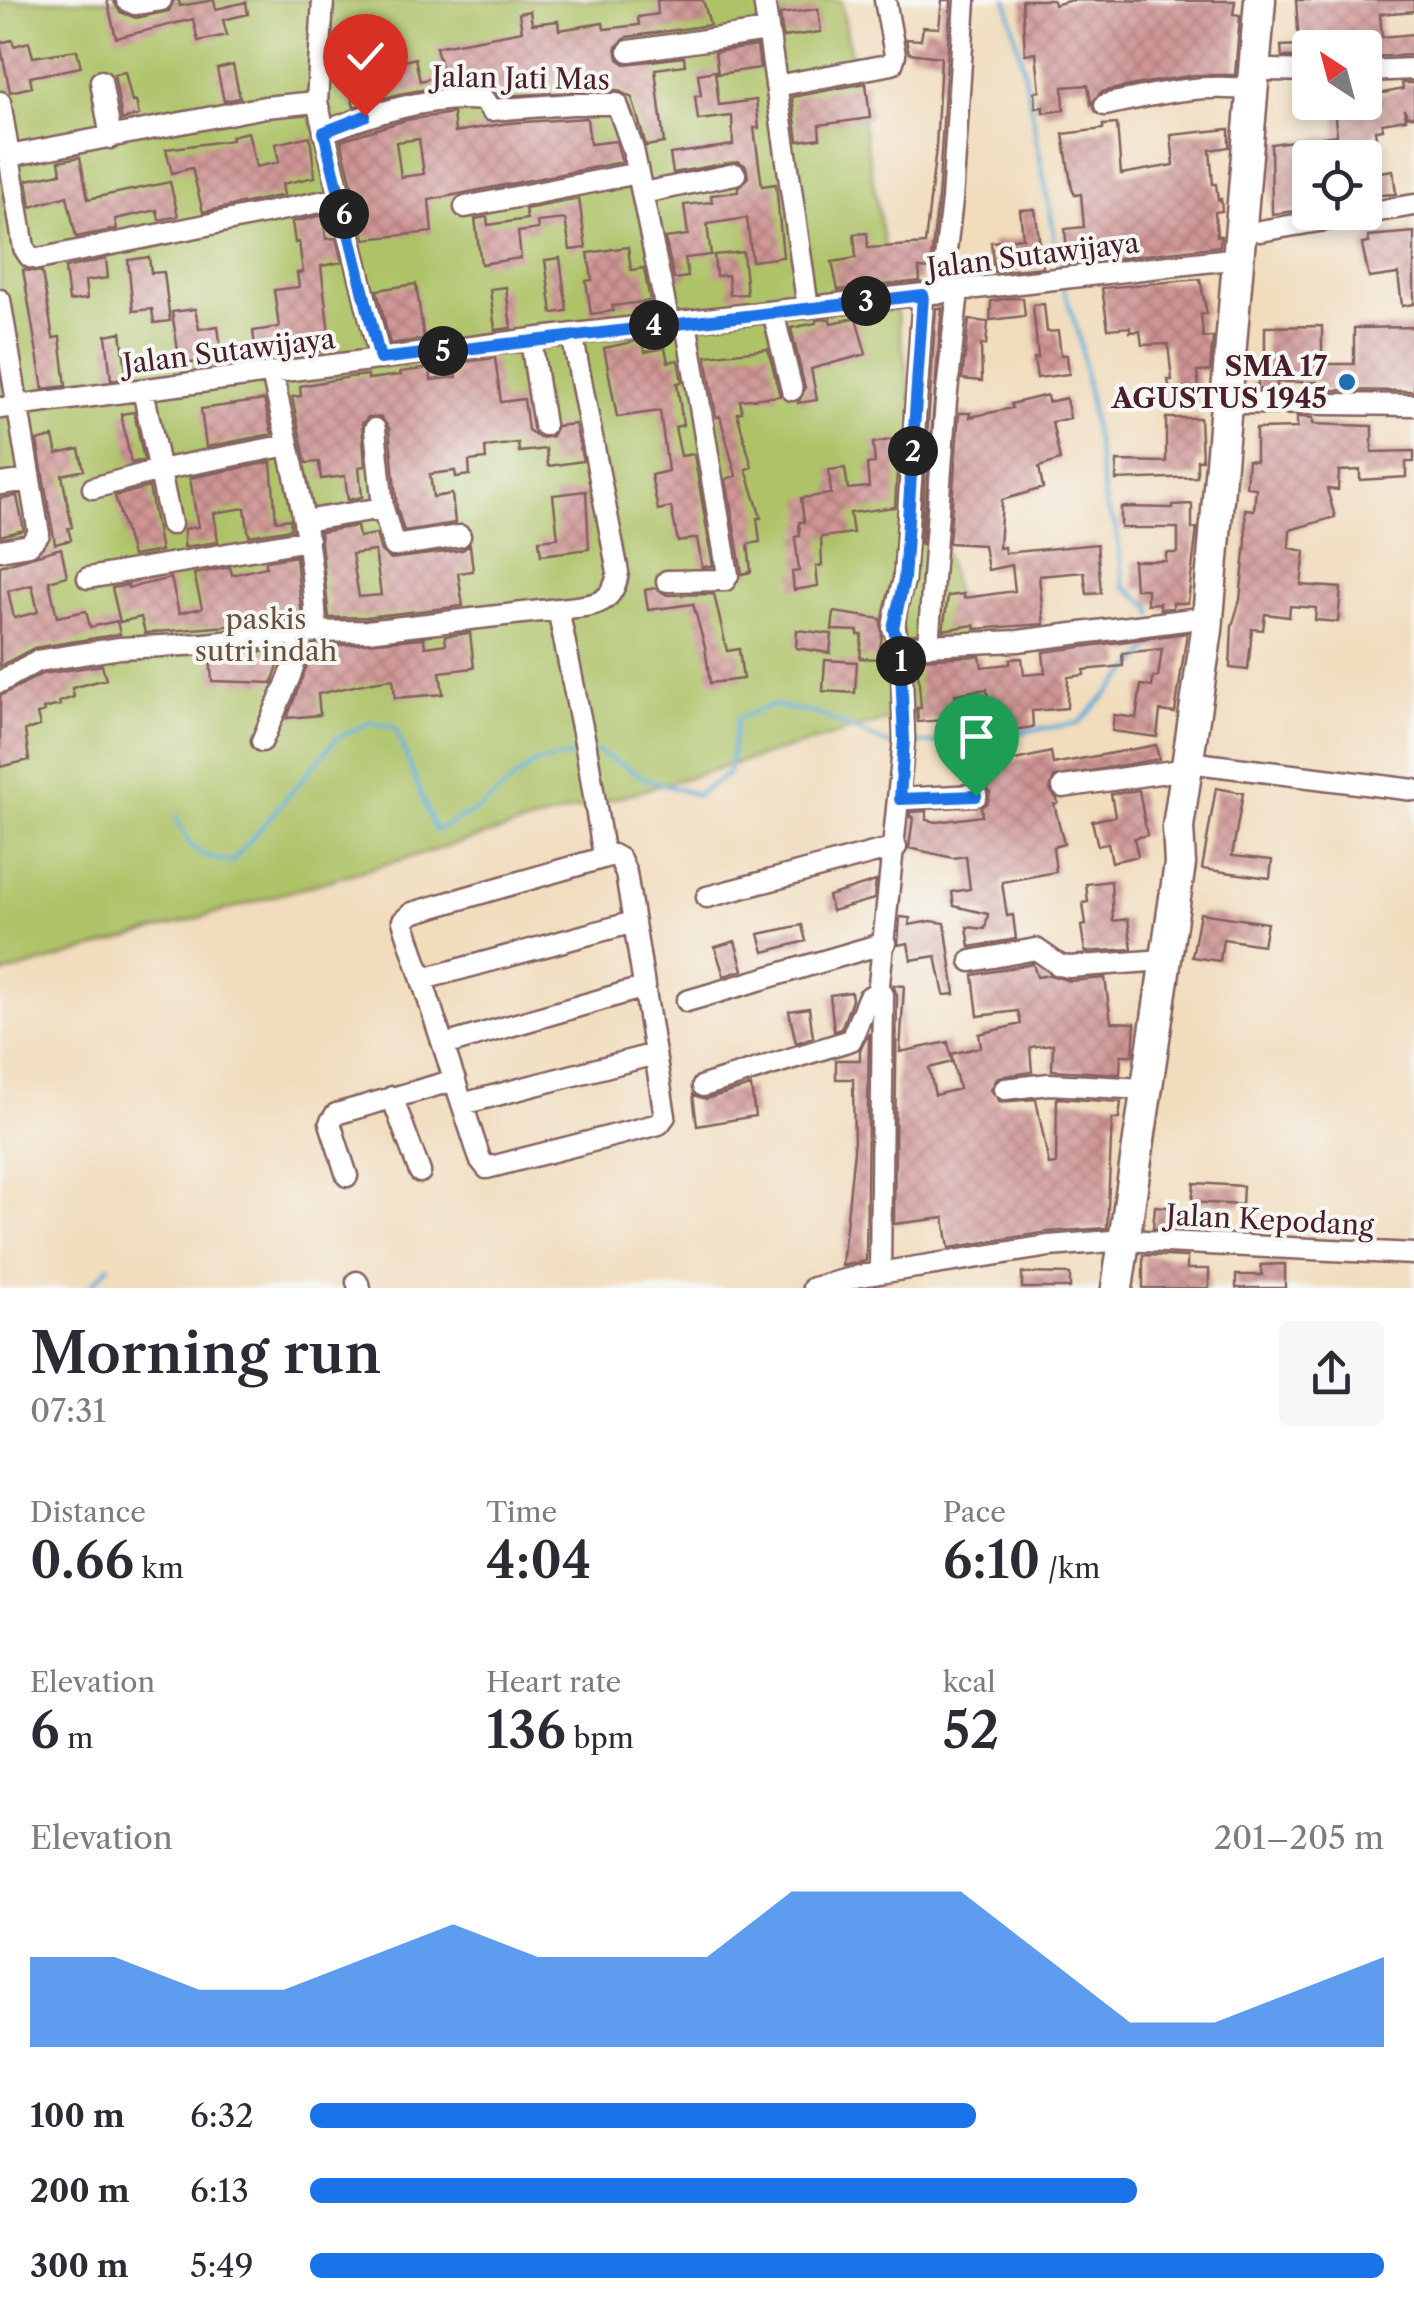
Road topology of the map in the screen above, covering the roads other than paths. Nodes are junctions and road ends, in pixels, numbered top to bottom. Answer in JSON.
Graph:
{"nodes":[{"id":1,"x":127,"y":0,"type":"edge"},
{"id":2,"x":161,"y":0,"type":"edge"},
{"id":3,"x":764,"y":0,"type":"edge"},
{"id":4,"x":884,"y":0,"type":"edge"},
{"id":5,"x":965,"y":0,"type":"edge"},
{"id":6,"x":1260,"y":0,"type":"edge"},
{"id":7,"x":1276,"y":0,"type":"edge"},
{"id":8,"x":323,"y":10,"type":"edge"},
{"id":9,"x":768,"y":31,"type":"junction"},
{"id":10,"x":629,"y":51,"type":"dead end"},
{"id":11,"x":1414,"y":69,"type":"edge"},
{"id":12,"x":1382,"y":70,"type":"edge"},
{"id":13,"x":1292,"y":74,"type":"edge"},
{"id":14,"x":1261,"y":80,"type":"junction"},
{"id":15,"x":101,"y":81,"type":"dead end"},
{"id":16,"x":776,"y":86,"type":"junction"},
{"id":17,"x":0,"y":102,"type":"edge"},
{"id":18,"x":317,"y":102,"type":"junction"},
{"id":19,"x":1105,"y":106,"type":"dead end"},
{"id":20,"x":324,"y":132,"type":"junction"},
{"id":21,"x":111,"y":138,"type":"junction"},
{"id":22,"x":9,"y":156,"type":"junction"},
{"id":23,"x":735,"y":174,"type":"dead end"},
{"id":24,"x":640,"y":183,"type":"junction"},
{"id":25,"x":340,"y":198,"type":"junction"},
{"id":26,"x":1414,"y":204,"type":"edge"},
{"id":27,"x":465,"y":208,"type":"dead end"},
{"id":28,"x":1260,"y":230,"type":"junction"},
{"id":29,"x":1239,"y":258,"type":"junction"},
{"id":30,"x":940,"y":293,"type":"junction"},
{"id":31,"x":0,"y":300,"type":"edge"},
{"id":32,"x":808,"y":308,"type":"junction"},
{"id":33,"x":773,"y":312,"type":"junction"},
{"id":34,"x":677,"y":323,"type":"junction"},
{"id":35,"x":572,"y":334,"type":"junction"},
{"id":36,"x":531,"y":340,"type":"junction"},
{"id":37,"x":380,"y":359,"type":"junction"},
{"id":38,"x":272,"y":373,"type":"junction"},
{"id":39,"x":143,"y":390,"type":"junction"},
{"id":40,"x":792,"y":390,"type":"dead end"},
{"id":41,"x":1242,"y":403,"type":"junction"},
{"id":42,"x":1414,"y":405,"type":"edge"},
{"id":43,"x":9,"y":407,"type":"edge"},
{"id":44,"x":544,"y":424,"type":"dead end"},
{"id":45,"x":375,"y":429,"type":"dead end"},
{"id":46,"x":288,"y":445,"type":"junction"},
{"id":47,"x":159,"y":470,"type":"junction"},
{"id":48,"x":30,"y":480,"type":"junction"},
{"id":49,"x":0,"y":484,"type":"edge"},
{"id":50,"x":93,"y":488,"type":"dead end"},
{"id":51,"x":383,"y":508,"type":"junction"},
{"id":52,"x":171,"y":524,"type":"dead end"},
{"id":53,"x":306,"y":530,"type":"junction"},
{"id":54,"x":460,"y":536,"type":"dead end"},
{"id":55,"x":0,"y":550,"type":"edge"},
{"id":56,"x":88,"y":578,"type":"dead end"},
{"id":57,"x":667,"y":581,"type":"dead end"},
{"id":58,"x":558,"y":609,"type":"junction"},
{"id":59,"x":1208,"y":617,"type":"junction"},
{"id":60,"x":310,"y":632,"type":"junction"},
{"id":61,"x":900,"y":646,"type":"junction"},
{"id":62,"x":928,"y":646,"type":"junction"},
{"id":63,"x":0,"y":682,"type":"edge"},
{"id":64,"x":262,"y":741,"type":"dead end"},
{"id":65,"x":1196,"y":766,"type":"junction"},
{"id":66,"x":1064,"y":787,"type":"dead end"},
{"id":67,"x":1414,"y":790,"type":"edge"},
{"id":68,"x":976,"y":796,"type":"dead end"},
{"id":69,"x":900,"y":799,"type":"junction"},
{"id":70,"x":896,"y":848,"type":"junction"},
{"id":71,"x":604,"y":857,"type":"junction"},
{"id":72,"x":707,"y":897,"type":"dead end"},
{"id":73,"x":634,"y":922,"type":"junction"},
{"id":74,"x":885,"y":943,"type":"junction"},
{"id":75,"x":1164,"y":960,"type":"junction"},
{"id":76,"x":971,"y":961,"type":"dead end"},
{"id":77,"x":423,"y":979,"type":"junction"},
{"id":78,"x":644,"y":988,"type":"junction"},
{"id":79,"x":878,"y":994,"type":"junction"},
{"id":80,"x":687,"y":1001,"type":"dead end"},
{"id":81,"x":444,"y":1045,"type":"junction"},
{"id":82,"x":655,"y":1054,"type":"junction"},
{"id":83,"x":454,"y":1080,"type":"junction"},
{"id":84,"x":704,"y":1086,"type":"dead end"},
{"id":85,"x":1145,"y":1088,"type":"junction"},
{"id":86,"x":1006,"y":1090,"type":"dead end"},
{"id":87,"x":392,"y":1098,"type":"junction"},
{"id":88,"x":462,"y":1104,"type":"junction"},
{"id":89,"x":420,"y":1172,"type":"dead end"},
{"id":90,"x":347,"y":1176,"type":"dead end"},
{"id":91,"x":1124,"y":1240,"type":"junction"},
{"id":92,"x":1414,"y":1254,"type":"edge"},
{"id":93,"x":867,"y":1279,"type":"edge"},
{"id":94,"x":813,"y":1288,"type":"edge"},
{"id":95,"x":1117,"y":1288,"type":"edge"}],
"edges":[{"from":1,"to":2,"type":"street"},
{"from":3,"to":9,"type":"street"},
{"from":4,"to":16,"type":"street"},
{"from":5,"to":30,"type":"street"},
{"from":6,"to":14,"type":"highway"},
{"from":7,"to":14,"type":"highway"},
{"from":8,"to":18,"type":"street"},
{"from":9,"to":10,"type":"street"},
{"from":9,"to":16,"type":"street"},
{"from":11,"to":12,"type":"street"},
{"from":13,"to":14,"type":"street"},
{"from":14,"to":19,"type":"street"},
{"from":14,"to":28,"type":"highway"},
{"from":14,"to":29,"type":"highway"},
{"from":15,"to":21,"type":"street"},
{"from":16,"to":32,"type":"street"},
{"from":17,"to":22,"type":"street"},
{"from":18,"to":20,"type":"street"},
{"from":18,"to":21,"type":"street"},
{"from":20,"to":24,"type":"street","name":"Jalan Jati Mas"},
{"from":20,"to":25,"type":"street"},
{"from":21,"to":22,"type":"street"},
{"from":22,"to":25,"type":"street"},
{"from":23,"to":24,"type":"street"},
{"from":24,"to":27,"type":"street"},
{"from":24,"to":34,"type":"street","name":"Jalan Jati Mas"},
{"from":25,"to":37,"type":"street"},
{"from":26,"to":28,"type":"street"},
{"from":28,"to":41,"type":"highway"},
{"from":29,"to":30,"type":"street","name":"Jalan Sutawijaya"},
{"from":29,"to":59,"type":"highway"},
{"from":30,"to":32,"type":"street","name":"Jalan Sutawijaya"},
{"from":30,"to":61,"type":"street"},
{"from":30,"to":62,"type":"street"},
{"from":31,"to":43,"type":"street"},
{"from":32,"to":33,"type":"street","name":"Jalan Sutawijaya"},
{"from":33,"to":34,"type":"street","name":"Jalan Sutawijaya"},
{"from":33,"to":40,"type":"street"},
{"from":34,"to":35,"type":"street","name":"Jalan Sutawijaya"},
{"from":34,"to":57,"type":"street","name":"Jalan Jati Mas"},
{"from":35,"to":36,"type":"street","name":"Jalan Sutawijaya"},
{"from":35,"to":58,"type":"street"},
{"from":36,"to":37,"type":"street","name":"Jalan Sutawijaya"},
{"from":36,"to":44,"type":"street"},
{"from":37,"to":38,"type":"street","name":"Jalan Sutawijaya"},
{"from":38,"to":39,"type":"street","name":"Jalan Sutawijaya"},
{"from":38,"to":46,"type":"street"},
{"from":39,"to":43,"type":"street","name":"Jalan Sutawijaya"},
{"from":39,"to":47,"type":"street"},
{"from":41,"to":42,"type":"street"},
{"from":41,"to":65,"type":"highway"},
{"from":43,"to":48,"type":"street"},
{"from":45,"to":51,"type":"street"},
{"from":46,"to":47,"type":"street"},
{"from":46,"to":53,"type":"street"},
{"from":47,"to":50,"type":"street"},
{"from":47,"to":52,"type":"street"},
{"from":48,"to":49,"type":"street"},
{"from":48,"to":55,"type":"street"},
{"from":51,"to":53,"type":"street"},
{"from":51,"to":54,"type":"street"},
{"from":53,"to":56,"type":"street"},
{"from":53,"to":60,"type":"street"},
{"from":58,"to":60,"type":"street"},
{"from":58,"to":71,"type":"street"},
{"from":59,"to":62,"type":"street"},
{"from":59,"to":65,"type":"highway"},
{"from":60,"to":63,"type":"street"},
{"from":60,"to":64,"type":"street"},
{"from":61,"to":62,"type":"street"},
{"from":61,"to":69,"type":"street"},
{"from":65,"to":66,"type":"street"},
{"from":65,"to":67,"type":"street"},
{"from":65,"to":75,"type":"highway"},
{"from":68,"to":69,"type":"street"},
{"from":69,"to":70,"type":"street"},
{"from":70,"to":72,"type":"street"},
{"from":70,"to":74,"type":"street"},
{"from":71,"to":73,"type":"street"},
{"from":71,"to":77,"type":"street"},
{"from":73,"to":77,"type":"street"},
{"from":73,"to":78,"type":"street"},
{"from":74,"to":79,"type":"street"},
{"from":74,"to":80,"type":"street"},
{"from":75,"to":76,"type":"street"},
{"from":75,"to":85,"type":"highway"},
{"from":77,"to":81,"type":"street"},
{"from":78,"to":81,"type":"street"},
{"from":78,"to":82,"type":"street"},
{"from":79,"to":84,"type":"street"},
{"from":79,"to":93,"type":"street"},
{"from":81,"to":83,"type":"street"},
{"from":82,"to":88,"type":"street"},
{"from":82,"to":88,"type":"street"},
{"from":83,"to":87,"type":"street"},
{"from":83,"to":88,"type":"street"},
{"from":85,"to":86,"type":"street"},
{"from":85,"to":91,"type":"highway"},
{"from":87,"to":89,"type":"street"},
{"from":87,"to":90,"type":"street"},
{"from":91,"to":92,"type":"street","name":"Jalan Kepodang"},
{"from":91,"to":93,"type":"street","name":"Jalan Kepodang"},
{"from":91,"to":95,"type":"highway"},
{"from":93,"to":94,"type":"street","name":"Jalan Kepodang"}]}
